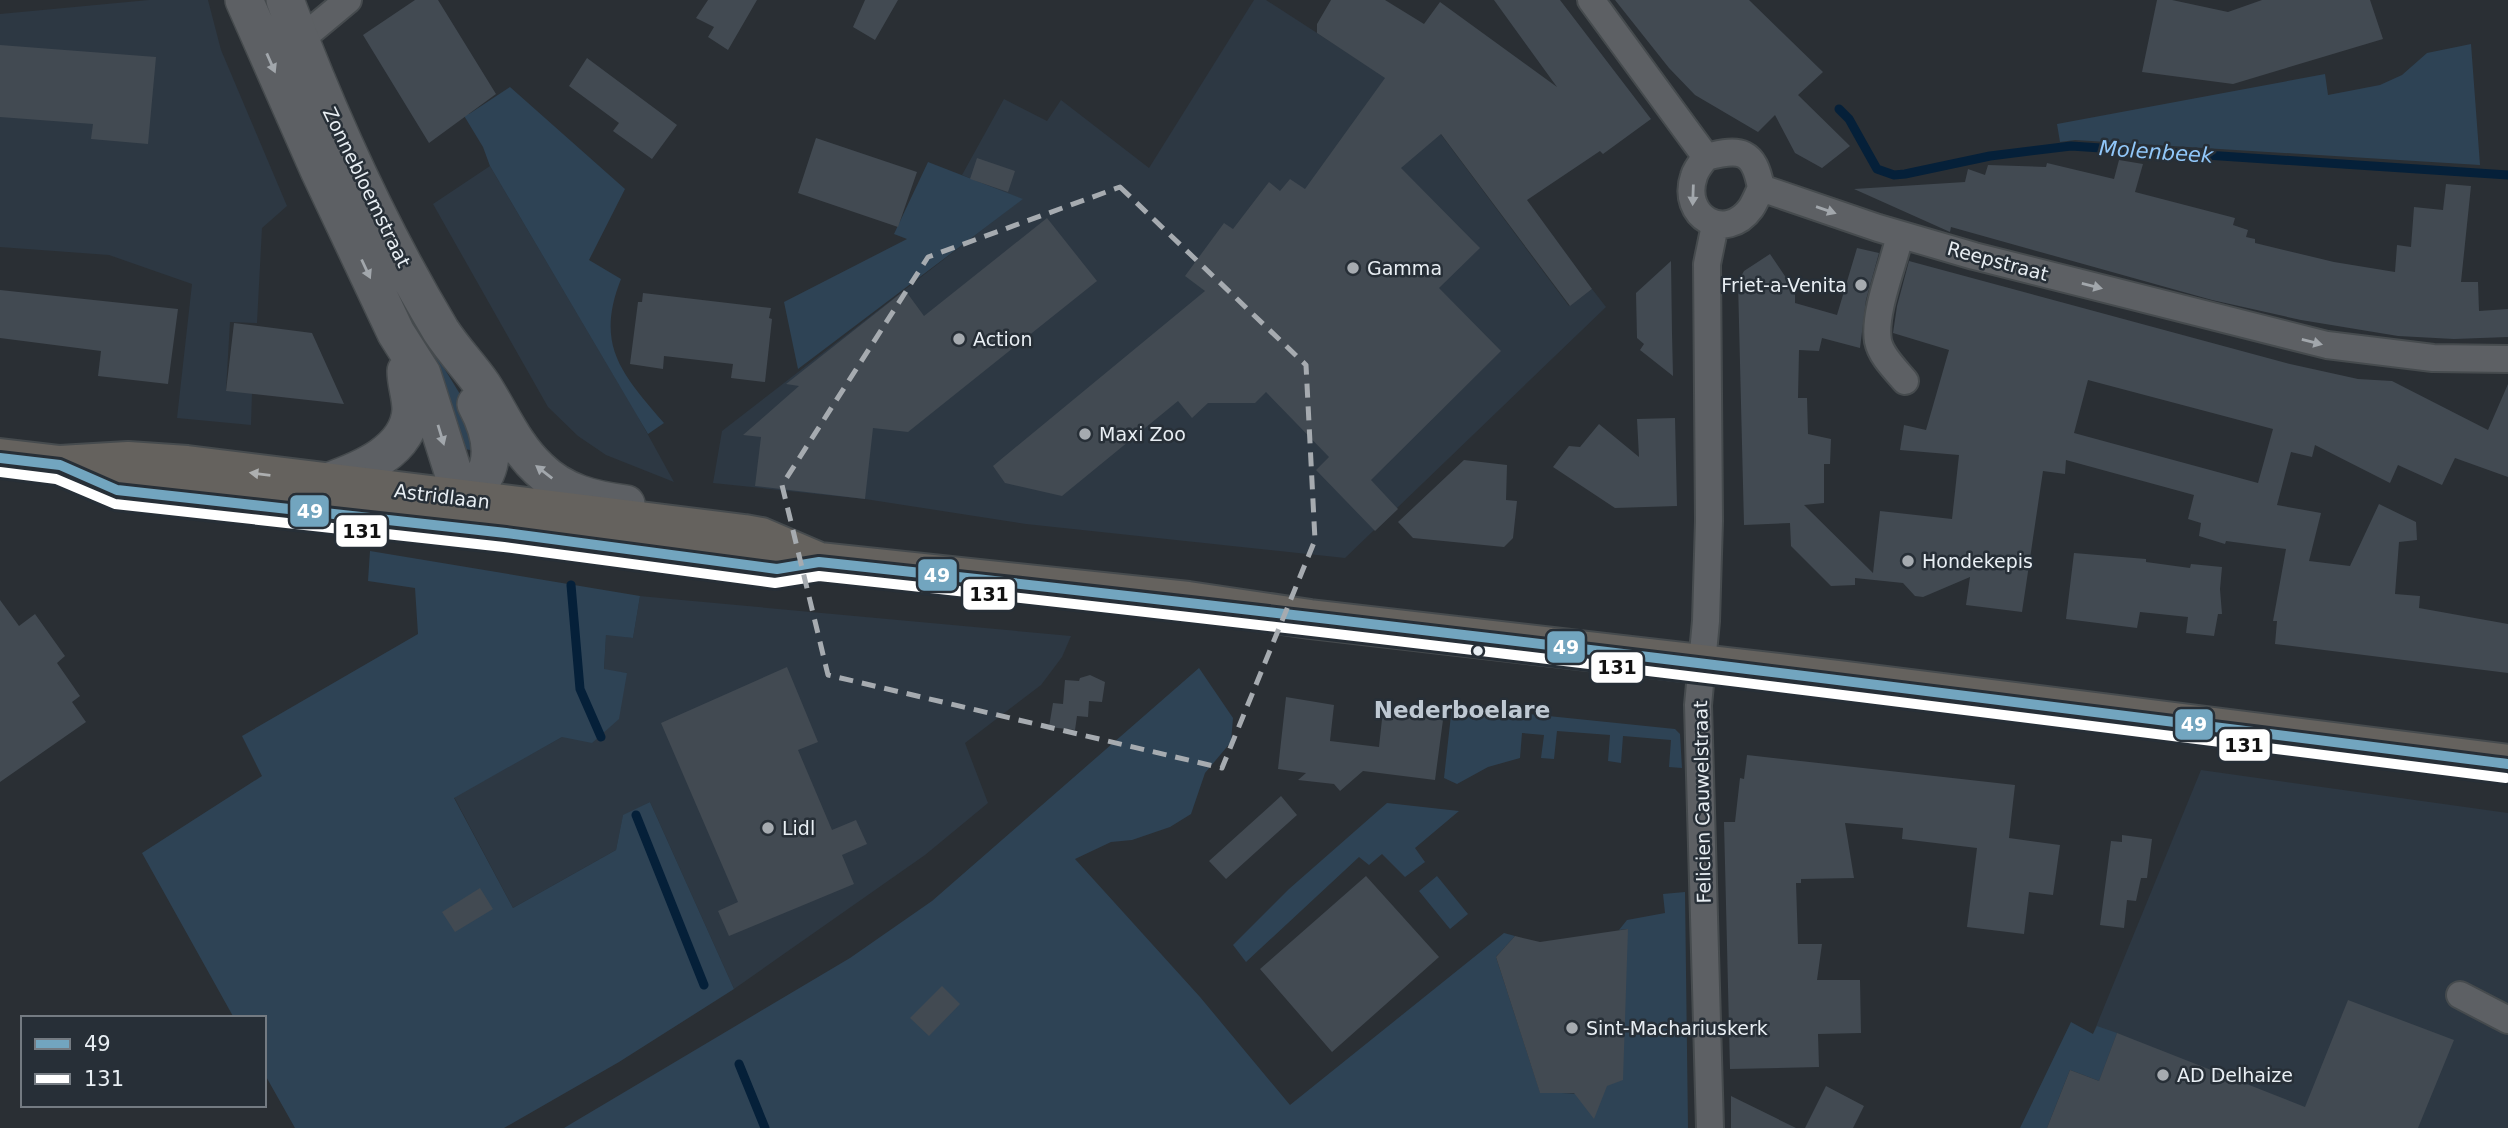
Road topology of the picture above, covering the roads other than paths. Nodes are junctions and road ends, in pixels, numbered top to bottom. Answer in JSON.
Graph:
{"nodes":[{"id":1,"x":244,"y":0,"type":"edge"},
{"id":2,"x":285,"y":0,"type":"edge"},
{"id":3,"x":348,"y":0,"type":"edge"},
{"id":4,"x":1591,"y":0,"type":"edge"},
{"id":5,"x":300,"y":40,"type":"junction"},
{"id":6,"x":1706,"y":157,"type":"junction"},
{"id":7,"x":1761,"y":188,"type":"junction"},
{"id":8,"x":1715,"y":225,"type":"junction"},
{"id":9,"x":1900,"y":235,"type":"junction"},
{"id":10,"x":406,"y":352,"type":"junction"},
{"id":11,"x":2508,"y":359,"type":"edge"},
{"id":12,"x":466,"y":367,"type":"junction"},
{"id":13,"x":1905,"y":380,"type":"dead end"},
{"id":14,"x":0,"y":457,"type":"edge"},
{"id":15,"x":60,"y":465,"type":"junction"},
{"id":16,"x":327,"y":482,"type":"junction"},
{"id":17,"x":459,"y":487,"type":"junction"},
{"id":18,"x":404,"y":524,"type":"junction"},
{"id":19,"x":483,"y":532,"type":"junction"},
{"id":20,"x":744,"y":534,"type":"junction"},
{"id":21,"x":819,"y":562,"type":"junction"},
{"id":22,"x":1702,"y":663,"type":"junction"},
{"id":23,"x":2508,"y":764,"type":"edge"},
{"id":24,"x":2460,"y":995,"type":"dead end"},
{"id":25,"x":2508,"y":1020,"type":"edge"},
{"id":26,"x":1710,"y":1128,"type":"edge"}],
"edges":[{"from":1,"to":10,"type":"main road","name":"Zonnebloemstraat","one_way":true},
{"from":2,"to":5,"type":"main road","name":"Zonnebloemstraat"},
{"from":3,"to":5,"type":"street"},
{"from":4,"to":6,"type":"street"},
{"from":5,"to":12,"type":"main road","name":"Zonnebloemstraat"},
{"from":6,"to":7,"type":"street"},
{"from":6,"to":8,"type":"street","one_way":true},
{"from":7,"to":8,"type":"street"},
{"from":7,"to":9,"type":"street","name":"Reepstraat","one_way":true},
{"from":8,"to":22,"type":"street","name":"Felicien Cauwelstraat"},
{"from":9,"to":11,"type":"street","name":"Reepstraat","one_way":true},
{"from":9,"to":13,"type":"street"},
{"from":10,"to":16,"type":"main road"},
{"from":10,"to":17,"type":"main road","one_way":true},
{"from":12,"to":17,"type":"main road"},
{"from":20,"to":12,"type":"main road","one_way":true},
{"from":14,"to":15,"type":"main road","name":"Astridlaan"},
{"from":16,"to":15,"type":"main road","name":"Astridlaan","one_way":true},
{"from":15,"to":18,"type":"main road","name":"Astridlaan"},
{"from":16,"to":17,"type":"main road","name":"Astridlaan"},
{"from":17,"to":18,"type":"main road"},
{"from":17,"to":19,"type":"main road"},
{"from":17,"to":20,"type":"main road","name":"Astridlaan"},
{"from":18,"to":19,"type":"main road","name":"Astridlaan"},
{"from":19,"to":21,"type":"main road","name":"Astridlaan"},
{"from":20,"to":21,"type":"main road","name":"Astridlaan"},
{"from":21,"to":22,"type":"main road","name":"Astridlaan"},
{"from":22,"to":23,"type":"main road","name":"Astridlaan"},
{"from":22,"to":26,"type":"street","name":"Felicien Cauwelstraat"},
{"from":24,"to":25,"type":"street"}]}
